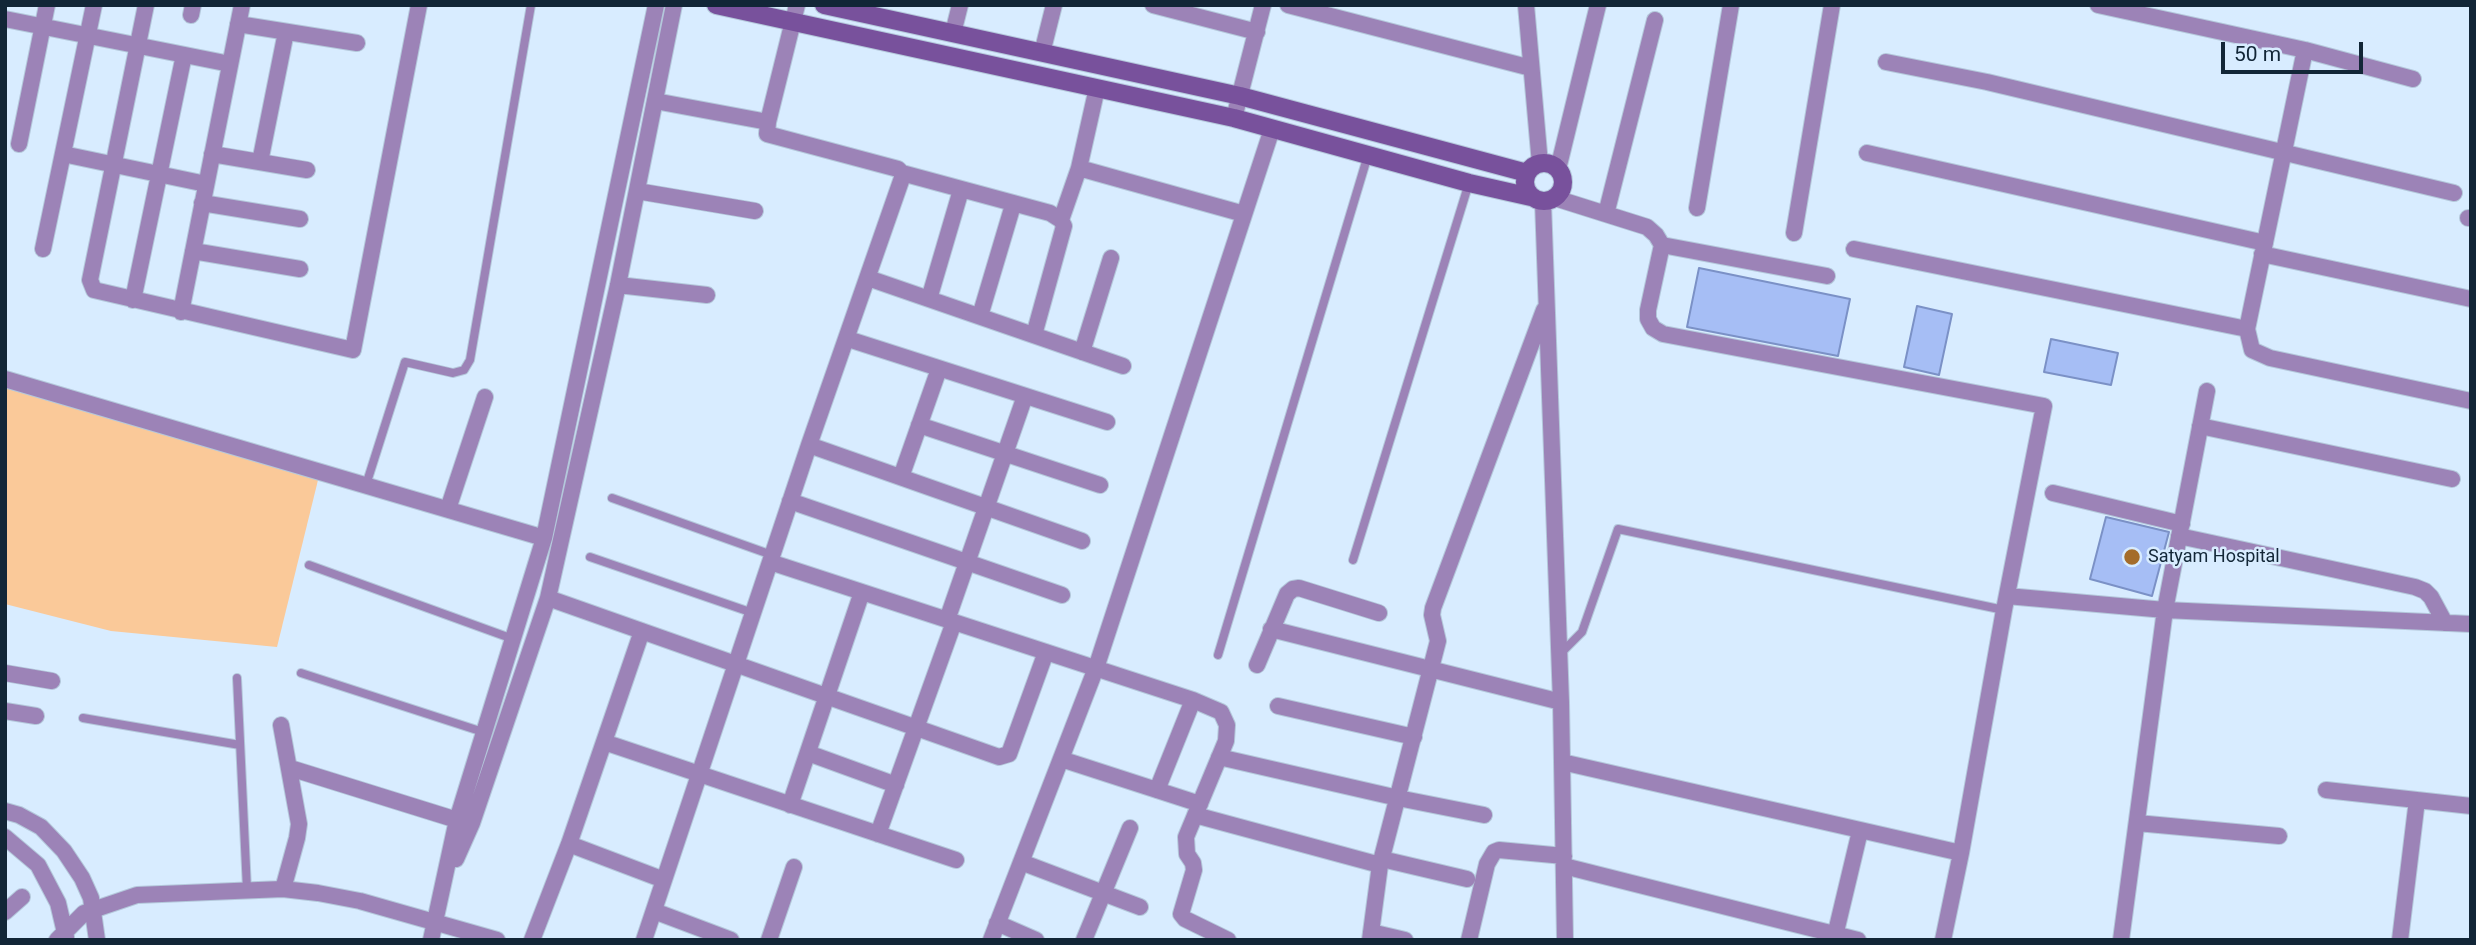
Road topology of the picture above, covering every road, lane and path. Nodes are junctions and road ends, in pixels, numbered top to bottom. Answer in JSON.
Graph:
{"nodes":[{"id":1,"x":47,"y":5,"type":"edge"},
{"id":2,"x":94,"y":5,"type":"edge"},
{"id":3,"x":146,"y":5,"type":"edge"},
{"id":4,"x":242,"y":5,"type":"edge"},
{"id":5,"x":419,"y":5,"type":"edge"},
{"id":6,"x":531,"y":5,"type":"edge"},
{"id":7,"x":656,"y":5,"type":"edge"},
{"id":8,"x":674,"y":5,"type":"edge"},
{"id":9,"x":716,"y":5,"type":"edge"},
{"id":10,"x":824,"y":5,"type":"edge"},
{"id":11,"x":960,"y":5,"type":"edge"},
{"id":12,"x":1054,"y":5,"type":"edge"},
{"id":13,"x":1153,"y":5,"type":"edge"},
{"id":14,"x":1264,"y":5,"type":"edge"},
{"id":15,"x":1288,"y":5,"type":"edge"},
{"id":16,"x":1526,"y":5,"type":"edge"},
{"id":17,"x":1598,"y":5,"type":"edge"},
{"id":18,"x":1731,"y":5,"type":"edge"},
{"id":19,"x":1832,"y":5,"type":"edge"},
{"id":20,"x":2098,"y":5,"type":"edge"},
{"id":21,"x":872,"y":10,"type":"edge"},
{"id":22,"x":795,"y":13,"type":"edge"},
{"id":23,"x":5,"y":19,"type":"edge"},
{"id":24,"x":1655,"y":20,"type":"dead end"},
{"id":25,"x":238,"y":24,"type":"junction"},
{"id":26,"x":43,"y":26,"type":"junction"},
{"id":27,"x":286,"y":32,"type":"junction"},
{"id":28,"x":953,"y":33,"type":"junction"},
{"id":29,"x":1256,"y":33,"type":"junction"},
{"id":30,"x":88,"y":36,"type":"junction"},
{"id":31,"x":357,"y":43,"type":"dead end"},
{"id":32,"x":138,"y":46,"type":"junction"},
{"id":33,"x":2305,"y":50,"type":"junction"},
{"id":34,"x":1042,"y":53,"type":"junction"},
{"id":35,"x":184,"y":55,"type":"junction"},
{"id":36,"x":1886,"y":62,"type":"dead end"},
{"id":37,"x":230,"y":64,"type":"junction"},
{"id":38,"x":1102,"y":66,"type":"junction"},
{"id":39,"x":1531,"y":68,"type":"junction"},
{"id":40,"x":2413,"y":79,"type":"dead end"},
{"id":41,"x":1097,"y":88,"type":"junction"},
{"id":42,"x":1240,"y":96,"type":"junction"},
{"id":43,"x":655,"y":101,"type":"junction"},
{"id":44,"x":1234,"y":118,"type":"junction"},
{"id":45,"x":768,"y":122,"type":"junction"},
{"id":46,"x":1272,"y":129,"type":"junction"},
{"id":47,"x":19,"y":144,"type":"dead end"},
{"id":48,"x":1867,"y":153,"type":"dead end"},
{"id":49,"x":63,"y":154,"type":"junction"},
{"id":50,"x":212,"y":154,"type":"junction"},
{"id":51,"x":2283,"y":154,"type":"junction"},
{"id":52,"x":1368,"y":155,"type":"junction"},
{"id":53,"x":260,"y":162,"type":"junction"},
{"id":54,"x":114,"y":165,"type":"junction"},
{"id":55,"x":1079,"y":168,"type":"junction"},
{"id":56,"x":1533,"y":168,"type":"junction"},
{"id":57,"x":1558,"y":169,"type":"junction"},
{"id":58,"x":307,"y":170,"type":"dead end"},
{"id":59,"x":902,"y":173,"type":"junction"},
{"id":60,"x":159,"y":174,"type":"junction"},
{"id":61,"x":1468,"y":183,"type":"junction"},
{"id":62,"x":206,"y":184,"type":"junction"},
{"id":63,"x":961,"y":190,"type":"junction"},
{"id":64,"x":637,"y":191,"type":"junction"},
{"id":65,"x":2454,"y":194,"type":"dead end"},
{"id":66,"x":1543,"y":199,"type":"junction"},
{"id":67,"x":202,"y":203,"type":"junction"},
{"id":68,"x":1013,"y":205,"type":"junction"},
{"id":69,"x":1697,"y":208,"type":"dead end"},
{"id":70,"x":755,"y":211,"type":"dead end"},
{"id":71,"x":1244,"y":214,"type":"junction"},
{"id":72,"x":1606,"y":215,"type":"junction"},
{"id":73,"x":300,"y":219,"type":"dead end"},
{"id":74,"x":1061,"y":220,"type":"junction"},
{"id":75,"x":1794,"y":233,"type":"dead end"},
{"id":76,"x":1662,"y":245,"type":"junction"},
{"id":77,"x":43,"y":249,"type":"dead end"},
{"id":78,"x":1854,"y":249,"type":"dead end"},
{"id":79,"x":2263,"y":249,"type":"junction"},
{"id":80,"x":193,"y":251,"type":"junction"},
{"id":81,"x":1111,"y":258,"type":"dead end"},
{"id":82,"x":300,"y":269,"type":"dead end"},
{"id":83,"x":1827,"y":276,"type":"dead end"},
{"id":84,"x":868,"y":278,"type":"junction"},
{"id":85,"x":618,"y":285,"type":"junction"},
{"id":86,"x":707,"y":295,"type":"dead end"},
{"id":87,"x":929,"y":299,"type":"junction"},
{"id":88,"x":2471,"y":299,"type":"edge"},
{"id":89,"x":133,"y":300,"type":"junction"},
{"id":90,"x":1547,"y":302,"type":"junction"},
{"id":91,"x":181,"y":312,"type":"junction"},
{"id":92,"x":980,"y":316,"type":"junction"},
{"id":93,"x":2246,"y":329,"type":"junction"},
{"id":94,"x":1034,"y":335,"type":"junction"},
{"id":95,"x":848,"y":339,"type":"junction"},
{"id":96,"x":1082,"y":352,"type":"junction"},
{"id":97,"x":1123,"y":366,"type":"dead end"},
{"id":98,"x":939,"y":369,"type":"junction"},
{"id":99,"x":5,"y":379,"type":"edge"},
{"id":100,"x":2207,"y":391,"type":"dead end"},
{"id":101,"x":1025,"y":396,"type":"junction"},
{"id":102,"x":485,"y":397,"type":"dead end"},
{"id":103,"x":2471,"y":401,"type":"edge"},
{"id":104,"x":1107,"y":422,"type":"dead end"},
{"id":105,"x":919,"y":425,"type":"junction"},
{"id":106,"x":2200,"y":426,"type":"junction"},
{"id":107,"x":809,"y":445,"type":"junction"},
{"id":108,"x":1005,"y":454,"type":"junction"},
{"id":109,"x":901,"y":477,"type":"junction"},
{"id":110,"x":2452,"y":479,"type":"dead end"},
{"id":111,"x":366,"y":485,"type":"junction"},
{"id":112,"x":1100,"y":485,"type":"dead end"},
{"id":113,"x":2053,"y":493,"type":"dead end"},
{"id":114,"x":612,"y":498,"type":"dead end"},
{"id":115,"x":790,"y":501,"type":"junction"},
{"id":116,"x":986,"y":507,"type":"junction"},
{"id":117,"x":448,"y":509,"type":"junction"},
{"id":118,"x":2180,"y":530,"type":"junction"},
{"id":119,"x":544,"y":538,"type":"junction"},
{"id":120,"x":1082,"y":541,"type":"dead end"},
{"id":121,"x":590,"y":557,"type":"dead end"},
{"id":122,"x":771,"y":559,"type":"junction"},
{"id":123,"x":1353,"y":560,"type":"dead end"},
{"id":124,"x":967,"y":562,"type":"junction"},
{"id":125,"x":309,"y":565,"type":"dead end"},
{"id":126,"x":862,"y":592,"type":"junction"},
{"id":127,"x":1062,"y":596,"type":"dead end"},
{"id":128,"x":548,"y":598,"type":"junction"},
{"id":129,"x":2005,"y":603,"type":"junction"},
{"id":130,"x":2165,"y":610,"type":"junction"},
{"id":131,"x":753,"y":613,"type":"junction"},
{"id":132,"x":1379,"y":614,"type":"dead end"},
{"id":133,"x":951,"y":621,"type":"junction"},
{"id":134,"x":2445,"y":623,"type":"junction"},
{"id":135,"x":2471,"y":624,"type":"edge"},
{"id":136,"x":1271,"y":629,"type":"junction"},
{"id":137,"x":642,"y":631,"type":"junction"},
{"id":138,"x":513,"y":639,"type":"junction"},
{"id":139,"x":1046,"y":652,"type":"junction"},
{"id":140,"x":1560,"y":654,"type":"junction"},
{"id":141,"x":1218,"y":655,"type":"dead end"},
{"id":142,"x":736,"y":664,"type":"junction"},
{"id":143,"x":1257,"y":665,"type":"dead end"},
{"id":144,"x":1096,"y":668,"type":"junction"},
{"id":145,"x":1432,"y":670,"type":"junction"},
{"id":146,"x":5,"y":673,"type":"edge"},
{"id":147,"x":301,"y":673,"type":"dead end"},
{"id":148,"x":237,"y":678,"type":"dead end"},
{"id":149,"x":52,"y":681,"type":"dead end"},
{"id":150,"x":827,"y":697,"type":"junction"},
{"id":151,"x":1193,"y":700,"type":"junction"},
{"id":152,"x":1561,"y":702,"type":"junction"},
{"id":153,"x":1278,"y":706,"type":"dead end"},
{"id":154,"x":5,"y":711,"type":"edge"},
{"id":155,"x":36,"y":716,"type":"dead end"},
{"id":156,"x":83,"y":718,"type":"dead end"},
{"id":157,"x":281,"y":725,"type":"dead end"},
{"id":158,"x":916,"y":729,"type":"junction"},
{"id":159,"x":483,"y":732,"type":"junction"},
{"id":160,"x":1414,"y":737,"type":"junction"},
{"id":161,"x":604,"y":742,"type":"junction"},
{"id":162,"x":240,"y":745,"type":"junction"},
{"id":163,"x":808,"y":753,"type":"junction"},
{"id":164,"x":1219,"y":757,"type":"junction"},
{"id":165,"x":1061,"y":759,"type":"junction"},
{"id":166,"x":1562,"y":762,"type":"junction"},
{"id":167,"x":290,"y":768,"type":"junction"},
{"id":168,"x":699,"y":775,"type":"junction"},
{"id":169,"x":896,"y":785,"type":"junction"},
{"id":170,"x":1157,"y":790,"type":"junction"},
{"id":171,"x":2326,"y":790,"type":"dead end"},
{"id":172,"x":1398,"y":798,"type":"junction"},
{"id":173,"x":2417,"y":800,"type":"junction"},
{"id":174,"x":790,"y":805,"type":"junction"},
{"id":175,"x":2471,"y":806,"type":"edge"},
{"id":176,"x":1198,"y":810,"type":"junction"},
{"id":177,"x":5,"y":811,"type":"edge"},
{"id":178,"x":1484,"y":815,"type":"dead end"},
{"id":179,"x":457,"y":820,"type":"junction"},
{"id":180,"x":2137,"y":823,"type":"junction"},
{"id":181,"x":1130,"y":828,"type":"dead end"},
{"id":182,"x":1860,"y":831,"type":"junction"},
{"id":183,"x":878,"y":834,"type":"junction"},
{"id":184,"x":2279,"y":836,"type":"dead end"},
{"id":185,"x":5,"y":837,"type":"edge"},
{"id":186,"x":569,"y":844,"type":"junction"},
{"id":187,"x":1961,"y":853,"type":"junction"},
{"id":188,"x":956,"y":860,"type":"dead end"},
{"id":189,"x":1564,"y":861,"type":"junction"},
{"id":190,"x":1021,"y":862,"type":"junction"},
{"id":191,"x":1381,"y":862,"type":"junction"},
{"id":192,"x":794,"y":867,"type":"dead end"},
{"id":193,"x":1467,"y":879,"type":"dead end"},
{"id":194,"x":664,"y":880,"type":"junction"},
{"id":195,"x":247,"y":889,"type":"junction"},
{"id":196,"x":283,"y":889,"type":"junction"},
{"id":197,"x":442,"y":891,"type":"junction"},
{"id":198,"x":1103,"y":893,"type":"junction"},
{"id":199,"x":22,"y":897,"type":"dead end"},
{"id":200,"x":1140,"y":907,"type":"dead end"},
{"id":201,"x":94,"y":910,"type":"junction"},
{"id":202,"x":654,"y":911,"type":"junction"},
{"id":203,"x":5,"y":912,"type":"edge"},
{"id":204,"x":434,"y":921,"type":"junction"},
{"id":205,"x":997,"y":923,"type":"junction"},
{"id":206,"x":1371,"y":936,"type":"edge"},
{"id":207,"x":63,"y":937,"type":"edge"},
{"id":208,"x":1834,"y":937,"type":"edge"},
{"id":209,"x":97,"y":940,"type":"edge"},
{"id":210,"x":431,"y":940,"type":"edge"},
{"id":211,"x":497,"y":940,"type":"edge"},
{"id":212,"x":532,"y":940,"type":"edge"},
{"id":213,"x":644,"y":940,"type":"edge"},
{"id":214,"x":731,"y":940,"type":"edge"},
{"id":215,"x":769,"y":940,"type":"edge"},
{"id":216,"x":991,"y":940,"type":"edge"},
{"id":217,"x":1036,"y":940,"type":"edge"},
{"id":218,"x":1084,"y":940,"type":"edge"},
{"id":219,"x":1228,"y":940,"type":"edge"},
{"id":220,"x":1405,"y":940,"type":"edge"},
{"id":221,"x":1469,"y":940,"type":"edge"},
{"id":222,"x":1565,"y":940,"type":"edge"},
{"id":223,"x":1858,"y":940,"type":"edge"},
{"id":224,"x":1943,"y":940,"type":"edge"},
{"id":225,"x":2121,"y":940,"type":"edge"},
{"id":226,"x":2400,"y":940,"type":"edge"}],
"edges":[{"from":1,"to":26,"type":"street"},
{"from":2,"to":30,"type":"street"},
{"from":3,"to":32,"type":"street"},
{"from":4,"to":25,"type":"street"},
{"from":5,"to":91,"type":"street"},
{"from":6,"to":111,"type":"lane"},
{"from":7,"to":119,"type":"street"},
{"from":8,"to":43,"type":"street"},
{"from":9,"to":22,"type":"street"},
{"from":10,"to":21,"type":"street"},
{"from":11,"to":28,"type":"street"},
{"from":12,"to":34,"type":"street"},
{"from":13,"to":29,"type":"street"},
{"from":14,"to":29,"type":"street"},
{"from":15,"to":39,"type":"street"},
{"from":16,"to":39,"type":"street"},
{"from":17,"to":57,"type":"street"},
{"from":18,"to":69,"type":"street"},
{"from":19,"to":75,"type":"street"},
{"from":20,"to":33,"type":"street"},
{"from":21,"to":28,"type":"street"},
{"from":22,"to":41,"type":"street"},
{"from":22,"to":45,"type":"street"},
{"from":23,"to":26,"type":"street"},
{"from":24,"to":72,"type":"street"},
{"from":25,"to":27,"type":"street"},
{"from":25,"to":37,"type":"street"},
{"from":26,"to":30,"type":"street"},
{"from":26,"to":47,"type":"street"},
{"from":27,"to":31,"type":"street"},
{"from":27,"to":53,"type":"street"},
{"from":28,"to":34,"type":"street"},
{"from":29,"to":42,"type":"street"},
{"from":30,"to":32,"type":"street"},
{"from":30,"to":49,"type":"street"},
{"from":32,"to":35,"type":"street"},
{"from":32,"to":54,"type":"street"},
{"from":33,"to":40,"type":"street"},
{"from":33,"to":51,"type":"street"},
{"from":34,"to":38,"type":"street"},
{"from":35,"to":37,"type":"street"},
{"from":35,"to":60,"type":"street"},
{"from":36,"to":51,"type":"street"},
{"from":37,"to":50,"type":"street"},
{"from":38,"to":41,"type":"street"},
{"from":38,"to":42,"type":"street"},
{"from":39,"to":56,"type":"street"},
{"from":41,"to":44,"type":"street"},
{"from":41,"to":55,"type":"street"},
{"from":42,"to":44,"type":"street"},
{"from":42,"to":56,"type":"street"},
{"from":43,"to":45,"type":"street"},
{"from":43,"to":64,"type":"street"},
{"from":44,"to":46,"type":"street"},
{"from":45,"to":59,"type":"street"},
{"from":46,"to":52,"type":"street"},
{"from":46,"to":71,"type":"street"},
{"from":48,"to":79,"type":"street"},
{"from":49,"to":54,"type":"street"},
{"from":49,"to":77,"type":"street"},
{"from":50,"to":53,"type":"street"},
{"from":50,"to":62,"type":"street"},
{"from":51,"to":65,"type":"street"},
{"from":51,"to":79,"type":"street"},
{"from":52,"to":61,"type":"street"},
{"from":52,"to":141,"type":"lane"},
{"from":53,"to":58,"type":"street"},
{"from":54,"to":60,"type":"street"},
{"from":54,"to":89,"type":"street"},
{"from":55,"to":71,"type":"street"},
{"from":55,"to":74,"type":"street"},
{"from":56,"to":57,"type":"street"},
{"from":56,"to":66,"type":"street"},
{"from":57,"to":66,"type":"street"},
{"from":59,"to":63,"type":"street"},
{"from":59,"to":84,"type":"street"},
{"from":60,"to":62,"type":"street"},
{"from":60,"to":89,"type":"street"},
{"from":61,"to":66,"type":"street"},
{"from":61,"to":123,"type":"lane"},
{"from":62,"to":67,"type":"street"},
{"from":63,"to":68,"type":"street"},
{"from":63,"to":87,"type":"street"},
{"from":64,"to":70,"type":"street"},
{"from":64,"to":85,"type":"street"},
{"from":66,"to":72,"type":"street"},
{"from":66,"to":90,"type":"street"},
{"from":67,"to":73,"type":"street"},
{"from":67,"to":80,"type":"street"},
{"from":68,"to":74,"type":"street"},
{"from":68,"to":92,"type":"street"},
{"from":71,"to":144,"type":"street"},
{"from":72,"to":76,"type":"street"},
{"from":74,"to":94,"type":"street"},
{"from":76,"to":83,"type":"street"},
{"from":76,"to":129,"type":"street"},
{"from":78,"to":93,"type":"street"},
{"from":79,"to":88,"type":"street"},
{"from":79,"to":93,"type":"street"},
{"from":80,"to":82,"type":"street"},
{"from":80,"to":91,"type":"street"},
{"from":81,"to":96,"type":"street"},
{"from":84,"to":87,"type":"street"},
{"from":84,"to":95,"type":"street"},
{"from":85,"to":86,"type":"street"},
{"from":85,"to":128,"type":"street"},
{"from":87,"to":92,"type":"street"},
{"from":89,"to":91,"type":"street"},
{"from":90,"to":140,"type":"street"},
{"from":90,"to":145,"type":"street"},
{"from":92,"to":94,"type":"street"},
{"from":93,"to":103,"type":"street"},
{"from":94,"to":96,"type":"street"},
{"from":95,"to":98,"type":"street"},
{"from":95,"to":107,"type":"street"},
{"from":96,"to":97,"type":"street"},
{"from":98,"to":101,"type":"street"},
{"from":98,"to":105,"type":"street"},
{"from":99,"to":111,"type":"street"},
{"from":100,"to":106,"type":"street"},
{"from":101,"to":104,"type":"street"},
{"from":101,"to":108,"type":"street"},
{"from":102,"to":117,"type":"street"},
{"from":105,"to":108,"type":"street"},
{"from":105,"to":109,"type":"street"},
{"from":106,"to":110,"type":"street"},
{"from":106,"to":118,"type":"street"},
{"from":107,"to":109,"type":"street"},
{"from":107,"to":115,"type":"street"},
{"from":108,"to":112,"type":"street"},
{"from":108,"to":116,"type":"street"},
{"from":109,"to":116,"type":"street"},
{"from":111,"to":117,"type":"street"},
{"from":113,"to":118,"type":"street"},
{"from":114,"to":122,"type":"lane"},
{"from":115,"to":122,"type":"street"},
{"from":115,"to":124,"type":"street"},
{"from":116,"to":120,"type":"street"},
{"from":116,"to":124,"type":"street"},
{"from":117,"to":119,"type":"street"},
{"from":118,"to":130,"type":"street"},
{"from":118,"to":134,"type":"street"},
{"from":119,"to":138,"type":"street"},
{"from":121,"to":131,"type":"lane"},
{"from":122,"to":126,"type":"street"},
{"from":122,"to":131,"type":"street"},
{"from":124,"to":127,"type":"street"},
{"from":124,"to":133,"type":"street"},
{"from":125,"to":138,"type":"lane"},
{"from":126,"to":133,"type":"street"},
{"from":126,"to":150,"type":"street"},
{"from":128,"to":137,"type":"street"},
{"from":128,"to":197,"type":"street"},
{"from":129,"to":130,"type":"street"},
{"from":129,"to":140,"type":"lane"},
{"from":129,"to":187,"type":"street"},
{"from":130,"to":134,"type":"street"},
{"from":130,"to":180,"type":"street"},
{"from":131,"to":142,"type":"street"},
{"from":132,"to":136,"type":"street"},
{"from":133,"to":139,"type":"street"},
{"from":133,"to":158,"type":"street"},
{"from":134,"to":135,"type":"street"},
{"from":136,"to":143,"type":"street"},
{"from":136,"to":145,"type":"street"},
{"from":137,"to":142,"type":"street"},
{"from":137,"to":161,"type":"street"},
{"from":138,"to":159,"type":"street"},
{"from":139,"to":144,"type":"street"},
{"from":139,"to":158,"type":"street"},
{"from":140,"to":152,"type":"street"},
{"from":142,"to":150,"type":"street"},
{"from":142,"to":168,"type":"street"},
{"from":144,"to":151,"type":"street"},
{"from":144,"to":165,"type":"street"},
{"from":145,"to":152,"type":"street"},
{"from":145,"to":160,"type":"street"},
{"from":146,"to":149,"type":"street"},
{"from":147,"to":159,"type":"lane"},
{"from":148,"to":162,"type":"lane"},
{"from":150,"to":158,"type":"street"},
{"from":150,"to":163,"type":"street"},
{"from":151,"to":164,"type":"street"},
{"from":151,"to":170,"type":"street"},
{"from":152,"to":166,"type":"street"},
{"from":153,"to":160,"type":"street"},
{"from":154,"to":155,"type":"street"},
{"from":156,"to":162,"type":"lane"},
{"from":157,"to":167,"type":"street"},
{"from":158,"to":169,"type":"street"},
{"from":159,"to":179,"type":"street"},
{"from":160,"to":172,"type":"street"},
{"from":161,"to":168,"type":"street"},
{"from":161,"to":186,"type":"street"},
{"from":162,"to":195,"type":"lane"},
{"from":163,"to":169,"type":"street"},
{"from":163,"to":174,"type":"street"},
{"from":164,"to":172,"type":"street"},
{"from":164,"to":176,"type":"street"},
{"from":165,"to":170,"type":"street"},
{"from":165,"to":190,"type":"street"},
{"from":166,"to":182,"type":"street"},
{"from":166,"to":189,"type":"street"},
{"from":167,"to":179,"type":"street"},
{"from":167,"to":196,"type":"street"},
{"from":168,"to":174,"type":"street"},
{"from":168,"to":194,"type":"street"},
{"from":169,"to":183,"type":"street"},
{"from":170,"to":176,"type":"street"},
{"from":171,"to":173,"type":"street"},
{"from":172,"to":178,"type":"street"},
{"from":172,"to":191,"type":"street"},
{"from":173,"to":175,"type":"street"},
{"from":173,"to":226,"type":"street"},
{"from":174,"to":183,"type":"street"},
{"from":176,"to":191,"type":"street"},
{"from":176,"to":219,"type":"street"},
{"from":177,"to":201,"type":"street"},
{"from":179,"to":197,"type":"street"},
{"from":180,"to":184,"type":"street"},
{"from":180,"to":225,"type":"street"},
{"from":181,"to":198,"type":"street"},
{"from":182,"to":187,"type":"street"},
{"from":182,"to":208,"type":"street"},
{"from":183,"to":188,"type":"street"},
{"from":185,"to":207,"type":"street"},
{"from":186,"to":194,"type":"street"},
{"from":186,"to":212,"type":"street"},
{"from":187,"to":224,"type":"street"},
{"from":189,"to":208,"type":"street"},
{"from":189,"to":221,"type":"street"},
{"from":189,"to":222,"type":"street"},
{"from":190,"to":198,"type":"street"},
{"from":190,"to":205,"type":"street"},
{"from":191,"to":193,"type":"street"},
{"from":191,"to":206,"type":"street"},
{"from":192,"to":215,"type":"street"},
{"from":194,"to":202,"type":"street"},
{"from":195,"to":196,"type":"street"},
{"from":195,"to":201,"type":"street"},
{"from":196,"to":204,"type":"street"},
{"from":197,"to":204,"type":"street"},
{"from":198,"to":200,"type":"street"},
{"from":198,"to":218,"type":"street"},
{"from":199,"to":203,"type":"street"},
{"from":201,"to":207,"type":"street"},
{"from":201,"to":209,"type":"street"},
{"from":202,"to":213,"type":"street"},
{"from":202,"to":214,"type":"street"},
{"from":204,"to":210,"type":"street"},
{"from":204,"to":211,"type":"street"},
{"from":205,"to":216,"type":"street"},
{"from":205,"to":217,"type":"street"},
{"from":206,"to":220,"type":"street"},
{"from":208,"to":223,"type":"street"}]}
